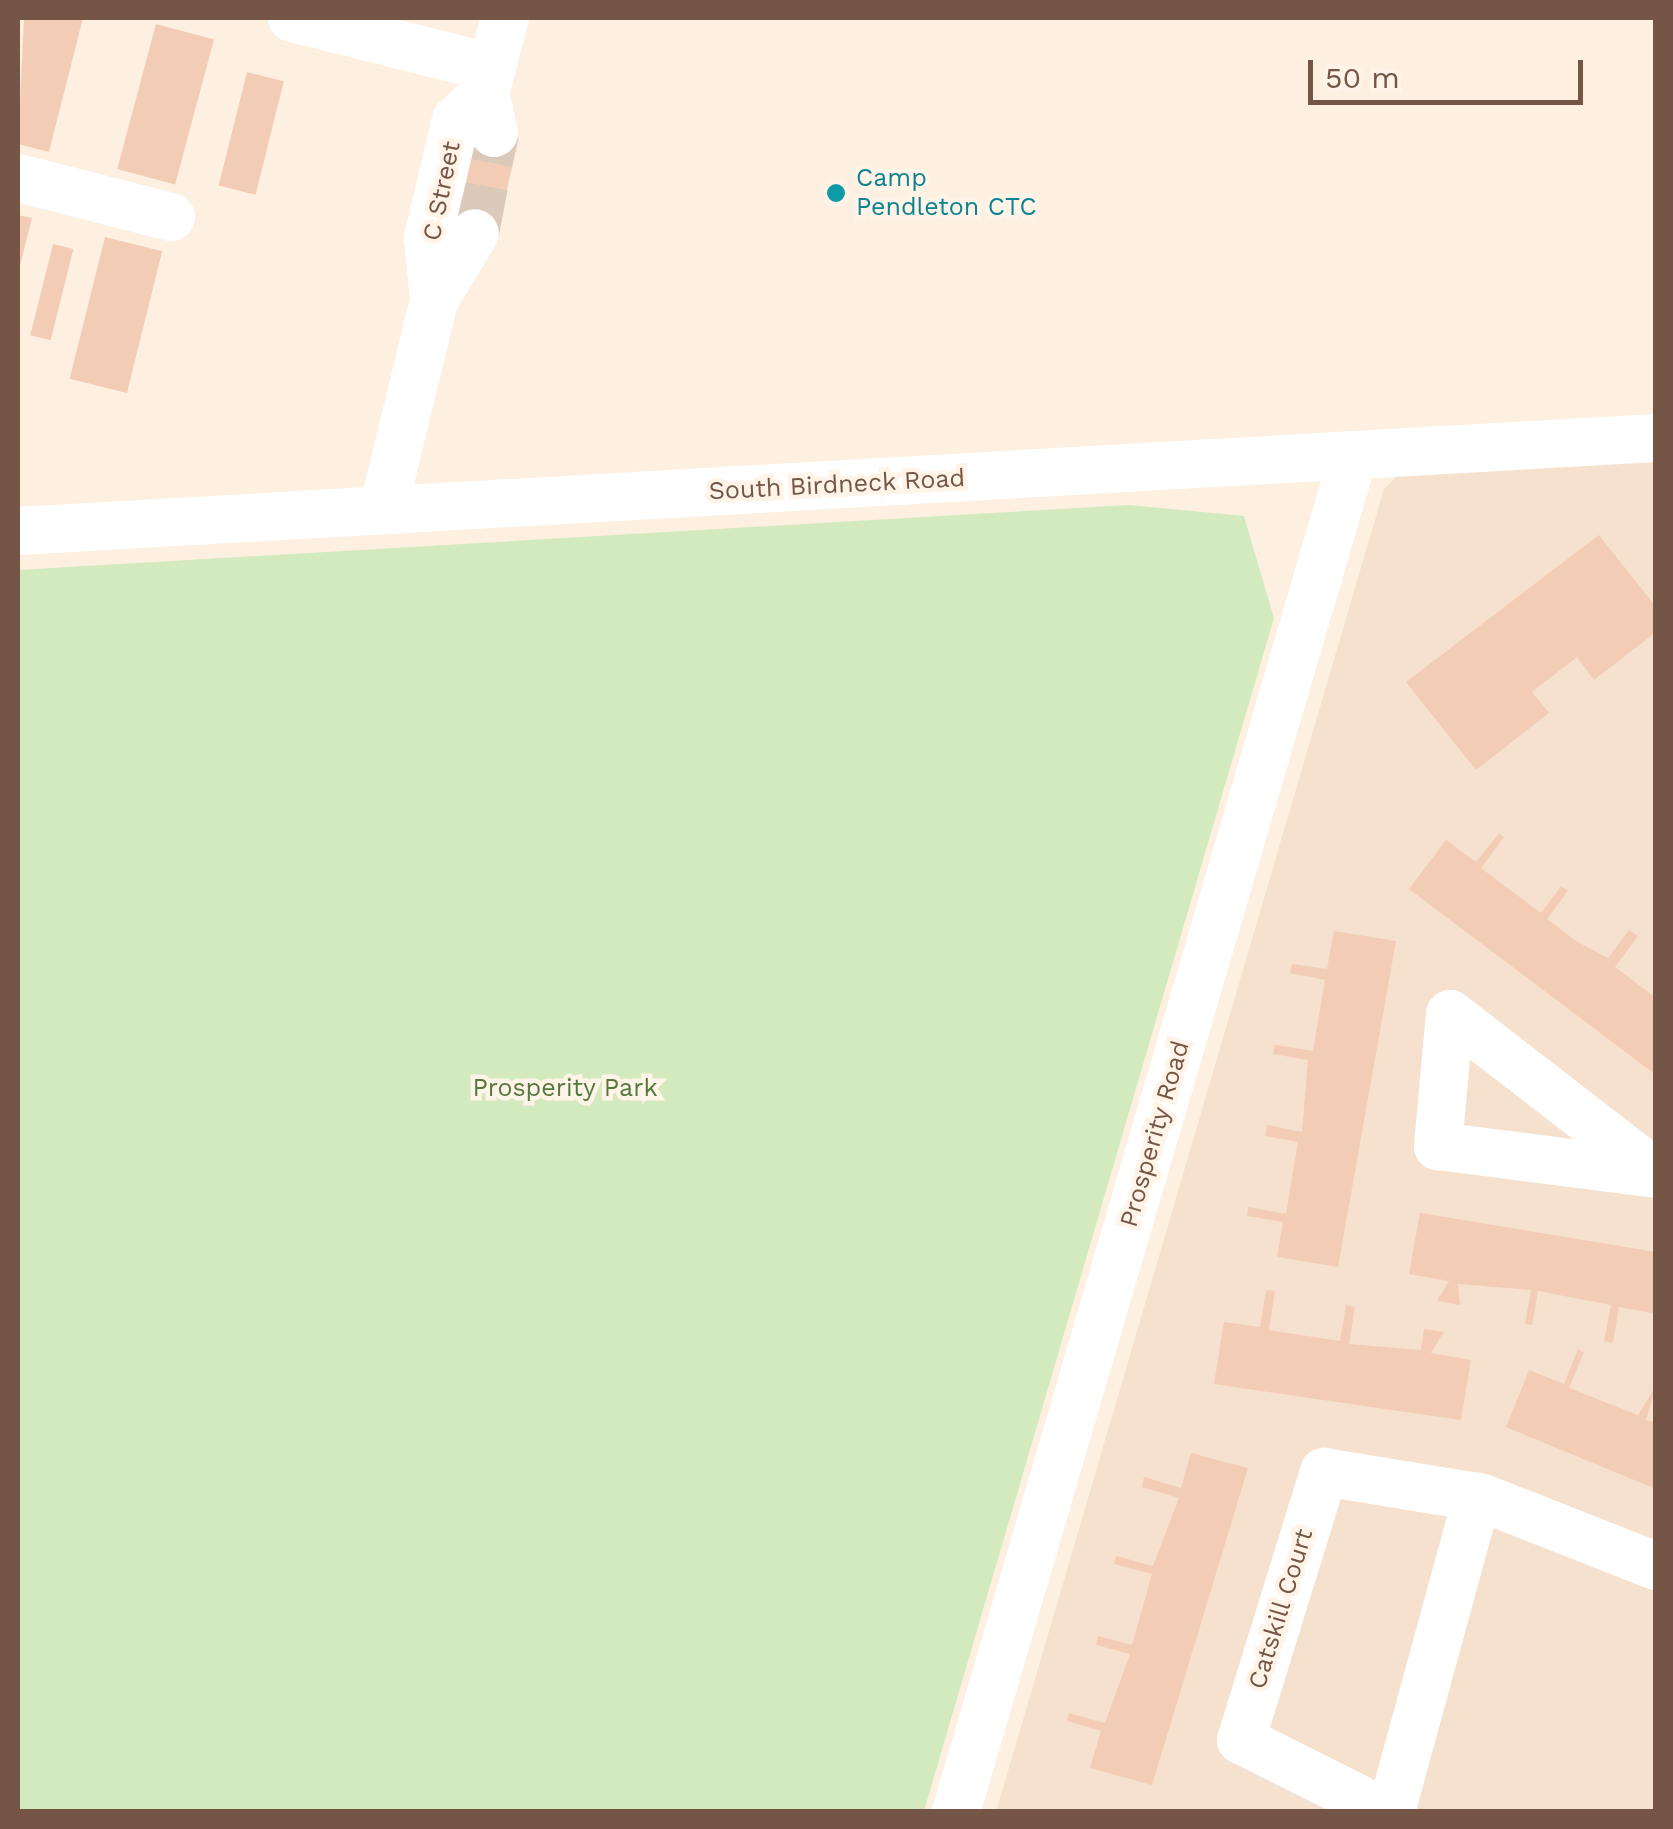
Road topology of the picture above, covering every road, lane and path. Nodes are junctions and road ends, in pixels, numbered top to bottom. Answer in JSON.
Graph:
{"nodes":[{"id":1,"x":292,"y":18,"type":"edge"},
{"id":2,"x":505,"y":18,"type":"edge"},
{"id":3,"x":491,"y":98,"type":"junction"},
{"id":4,"x":18,"y":178,"type":"edge"},
{"id":5,"x":171,"y":217,"type":"dead end"},
{"id":6,"x":476,"y":233,"type":"tunnel mouth"},
{"id":7,"x":434,"y":301,"type":"junction"},
{"id":8,"x":1656,"y":438,"type":"edge"},
{"id":9,"x":1354,"y":457,"type":"junction"},
{"id":10,"x":382,"y":510,"type":"junction"},
{"id":11,"x":18,"y":531,"type":"edge"},
{"id":12,"x":1656,"y":1173,"type":"edge"},
{"id":13,"x":1477,"y":1497,"type":"junction"},
{"id":14,"x":1656,"y":1566,"type":"edge"},
{"id":15,"x":956,"y":1812,"type":"edge"},
{"id":16,"x":1388,"y":1812,"type":"edge"}],
"edges":[{"from":1,"to":3,"type":"street"},
{"from":2,"to":3,"type":"street","name":"C Street"},
{"from":3,"to":7,"type":"street","name":"C Street"},
{"from":4,"to":5,"type":"street"},
{"from":6,"to":7,"type":"street","name":"C Street"},
{"from":7,"to":10,"type":"street","name":"C Street"},
{"from":8,"to":9,"type":"street","name":"South Birdneck Road"},
{"from":9,"to":10,"type":"street","name":"South Birdneck Road"},
{"from":9,"to":15,"type":"street","name":"Prosperity Road"},
{"from":10,"to":11,"type":"street","name":"South Birdneck Road"},
{"from":12,"to":12,"type":"street"},
{"from":13,"to":14,"type":"street","name":"Catskill Court"},
{"from":13,"to":16,"type":"street","name":"Catskill Court"},
{"from":13,"to":16,"type":"street","name":"Catskill Court"}]}
